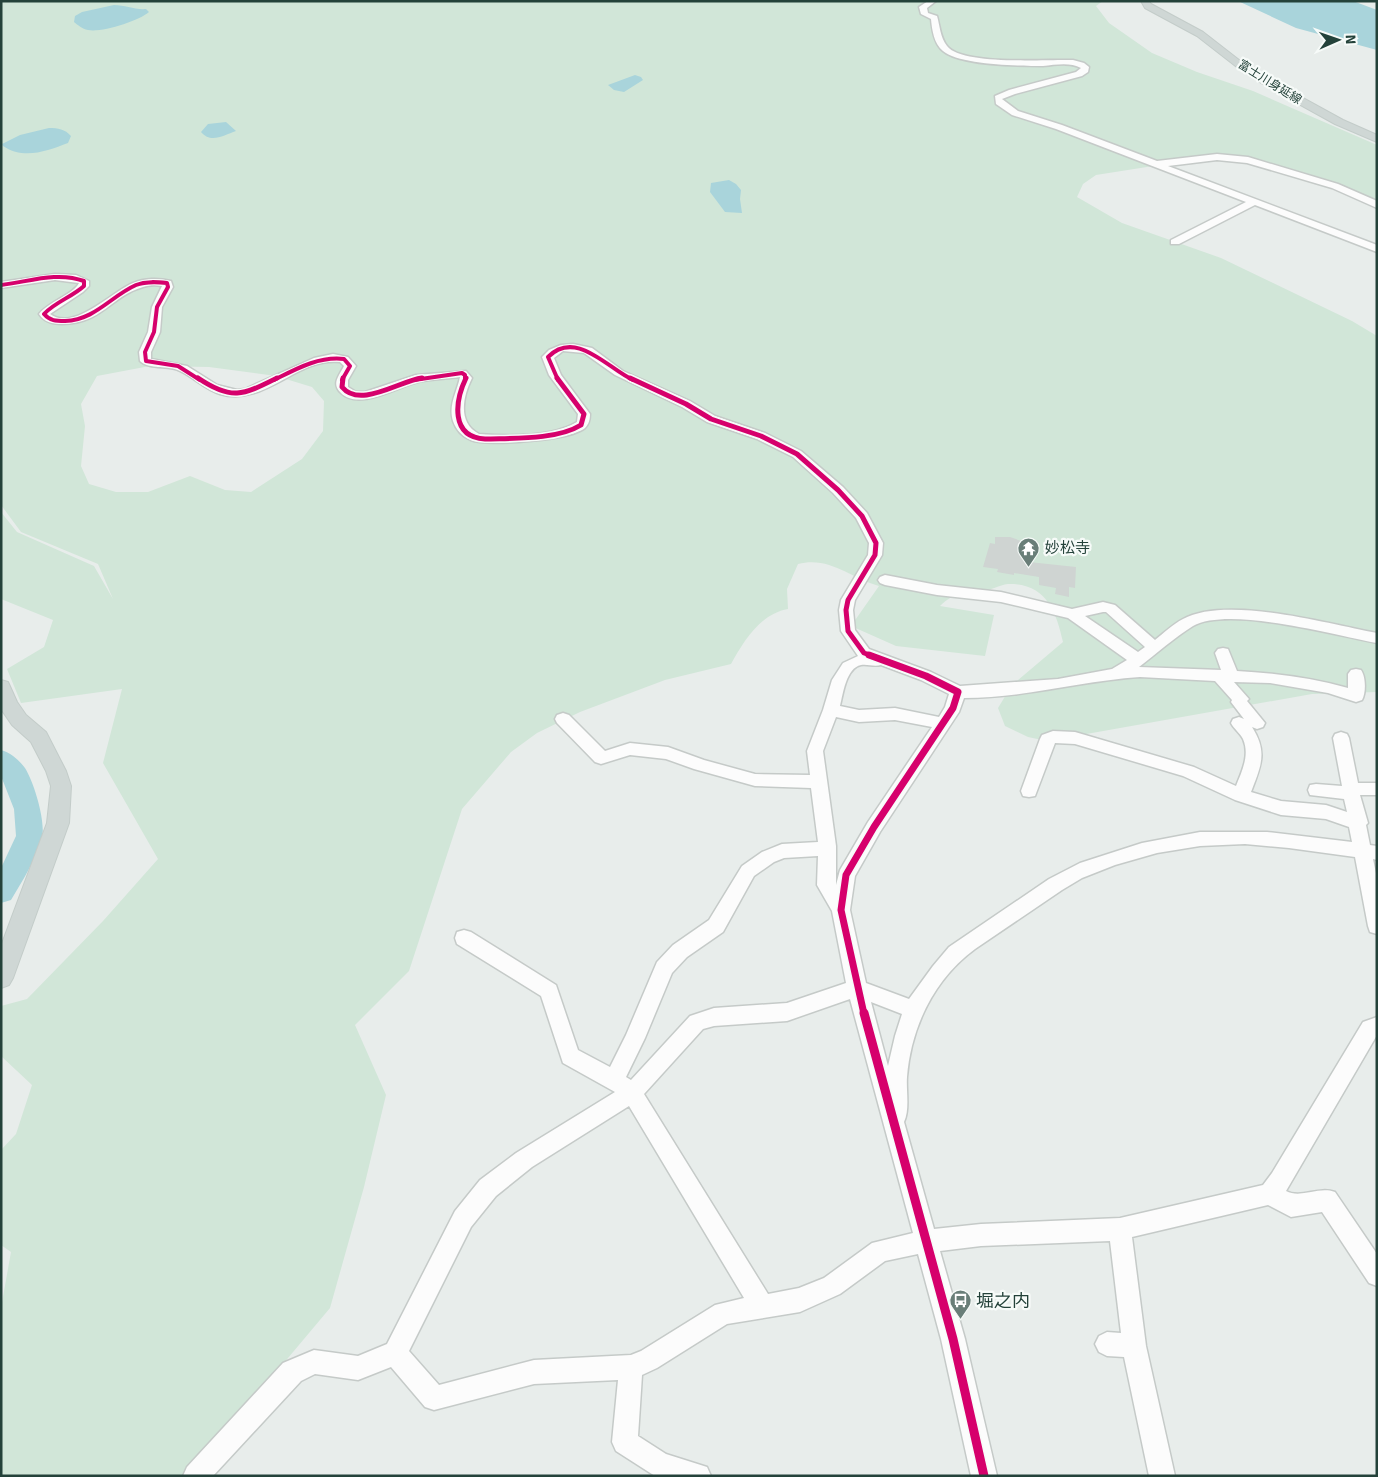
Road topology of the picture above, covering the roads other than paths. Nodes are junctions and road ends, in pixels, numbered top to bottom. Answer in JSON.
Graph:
{"nodes":[{"id":1,"x":933,"y":1,"type":"edge"},
{"id":2,"x":1145,"y":1,"type":"edge"},
{"id":3,"x":1377,"y":139,"type":"edge"},
{"id":4,"x":1157,"y":164,"type":"junction"},
{"id":5,"x":1254,"y":202,"type":"junction"},
{"id":6,"x":1377,"y":205,"type":"edge"},
{"id":7,"x":1175,"y":242,"type":"dead end"},
{"id":8,"x":1377,"y":249,"type":"edge"},
{"id":9,"x":1,"y":285,"type":"edge"},
{"id":10,"x":885,"y":580,"type":"dead end"},
{"id":11,"x":1072,"y":614,"type":"junction"},
{"id":12,"x":1377,"y":638,"type":"edge"},
{"id":13,"x":1155,"y":648,"type":"junction"},
{"id":14,"x":1222,"y":653,"type":"dead end"},
{"id":15,"x":1138,"y":660,"type":"junction"},
{"id":16,"x":890,"y":662,"type":"junction"},
{"id":17,"x":1112,"y":674,"type":"junction"},
{"id":18,"x":1356,"y":674,"type":"dead end"},
{"id":19,"x":1225,"y":675,"type":"junction"},
{"id":20,"x":1,"y":687,"type":"edge"},
{"id":21,"x":958,"y":692,"type":"junction"},
{"id":22,"x":832,"y":710,"type":"junction"},
{"id":23,"x":563,"y":719,"type":"dead end"},
{"id":24,"x":941,"y":723,"type":"junction"},
{"id":25,"x":1240,"y":723,"type":"dead end"},
{"id":26,"x":1257,"y":723,"type":"dead end"},
{"id":27,"x":1342,"y":738,"type":"dead end"},
{"id":28,"x":819,"y":782,"type":"junction"},
{"id":29,"x":1377,"y":788,"type":"edge"},
{"id":30,"x":1316,"y":790,"type":"dead end"},
{"id":31,"x":1029,"y":791,"type":"dead end"},
{"id":32,"x":1352,"y":791,"type":"junction"},
{"id":33,"x":1241,"y":795,"type":"junction"},
{"id":34,"x":1359,"y":822,"type":"junction"},
{"id":35,"x":827,"y":848,"type":"junction"},
{"id":36,"x":1370,"y":852,"type":"edge"},
{"id":37,"x":841,"y":910,"type":"junction"},
{"id":38,"x":1377,"y":926,"type":"edge"},
{"id":39,"x":464,"y":938,"type":"dead end"},
{"id":40,"x":1,"y":978,"type":"edge"},
{"id":41,"x":857,"y":988,"type":"junction"},
{"id":42,"x":914,"y":1010,"type":"junction"},
{"id":43,"x":1377,"y":1026,"type":"edge"},
{"id":44,"x":614,"y":1080,"type":"junction"},
{"id":45,"x":632,"y":1093,"type":"junction"},
{"id":46,"x":899,"y":1140,"type":"junction"},
{"id":47,"x":1268,"y":1194,"type":"junction"},
{"id":48,"x":1120,"y":1229,"type":"junction"},
{"id":49,"x":926,"y":1241,"type":"junction"},
{"id":50,"x":1377,"y":1275,"type":"edge"},
{"id":51,"x":762,"y":1305,"type":"junction"},
{"id":52,"x":1107,"y":1344,"type":"dead end"},
{"id":53,"x":1134,"y":1346,"type":"junction"},
{"id":54,"x":395,"y":1353,"type":"junction"},
{"id":55,"x":631,"y":1367,"type":"junction"},
{"id":56,"x":196,"y":1476,"type":"edge"},
{"id":57,"x":698,"y":1476,"type":"edge"},
{"id":58,"x":984,"y":1476,"type":"edge"},
{"id":59,"x":1162,"y":1476,"type":"edge"}],
"edges":[{"from":1,"to":4,"type":"street"},
{"from":2,"to":3,"type":"main road","name":"富士川身延線"},
{"from":4,"to":5,"type":"street"},
{"from":4,"to":6,"type":"street"},
{"from":5,"to":7,"type":"street"},
{"from":5,"to":8,"type":"street"},
{"from":9,"to":16,"type":"street"},
{"from":10,"to":11,"type":"street"},
{"from":11,"to":13,"type":"street"},
{"from":11,"to":15,"type":"street"},
{"from":12,"to":13,"type":"street"},
{"from":13,"to":15,"type":"street"},
{"from":14,"to":19,"type":"street"},
{"from":15,"to":17,"type":"street"},
{"from":16,"to":21,"type":"street"},
{"from":16,"to":22,"type":"street"},
{"from":17,"to":19,"type":"street"},
{"from":17,"to":21,"type":"street"},
{"from":18,"to":19,"type":"street"},
{"from":19,"to":26,"type":"street"},
{"from":20,"to":40,"type":"main road"},
{"from":21,"to":24,"type":"street"},
{"from":22,"to":24,"type":"street"},
{"from":22,"to":28,"type":"street"},
{"from":23,"to":28,"type":"street"},
{"from":24,"to":37,"type":"street"},
{"from":25,"to":33,"type":"street"},
{"from":27,"to":32,"type":"street"},
{"from":28,"to":35,"type":"street"},
{"from":29,"to":32,"type":"street"},
{"from":30,"to":32,"type":"street"},
{"from":31,"to":33,"type":"street"},
{"from":32,"to":34,"type":"street"},
{"from":33,"to":34,"type":"street"},
{"from":34,"to":36,"type":"street"},
{"from":35,"to":37,"type":"street"},
{"from":35,"to":44,"type":"street"},
{"from":36,"to":38,"type":"street"},
{"from":36,"to":42,"type":"street"},
{"from":37,"to":41,"type":"street"},
{"from":39,"to":44,"type":"street"},
{"from":41,"to":42,"type":"street"},
{"from":41,"to":45,"type":"street"},
{"from":41,"to":46,"type":"street"},
{"from":42,"to":46,"type":"street"},
{"from":43,"to":47,"type":"street"},
{"from":44,"to":45,"type":"street"},
{"from":45,"to":51,"type":"street"},
{"from":45,"to":54,"type":"street"},
{"from":46,"to":49,"type":"street"},
{"from":47,"to":48,"type":"street"},
{"from":47,"to":50,"type":"street"},
{"from":48,"to":49,"type":"street"},
{"from":48,"to":53,"type":"street"},
{"from":49,"to":51,"type":"street"},
{"from":49,"to":58,"type":"street"},
{"from":51,"to":55,"type":"street"},
{"from":52,"to":53,"type":"street"},
{"from":53,"to":59,"type":"street"},
{"from":54,"to":55,"type":"street"},
{"from":54,"to":56,"type":"street"},
{"from":55,"to":57,"type":"street"}]}
